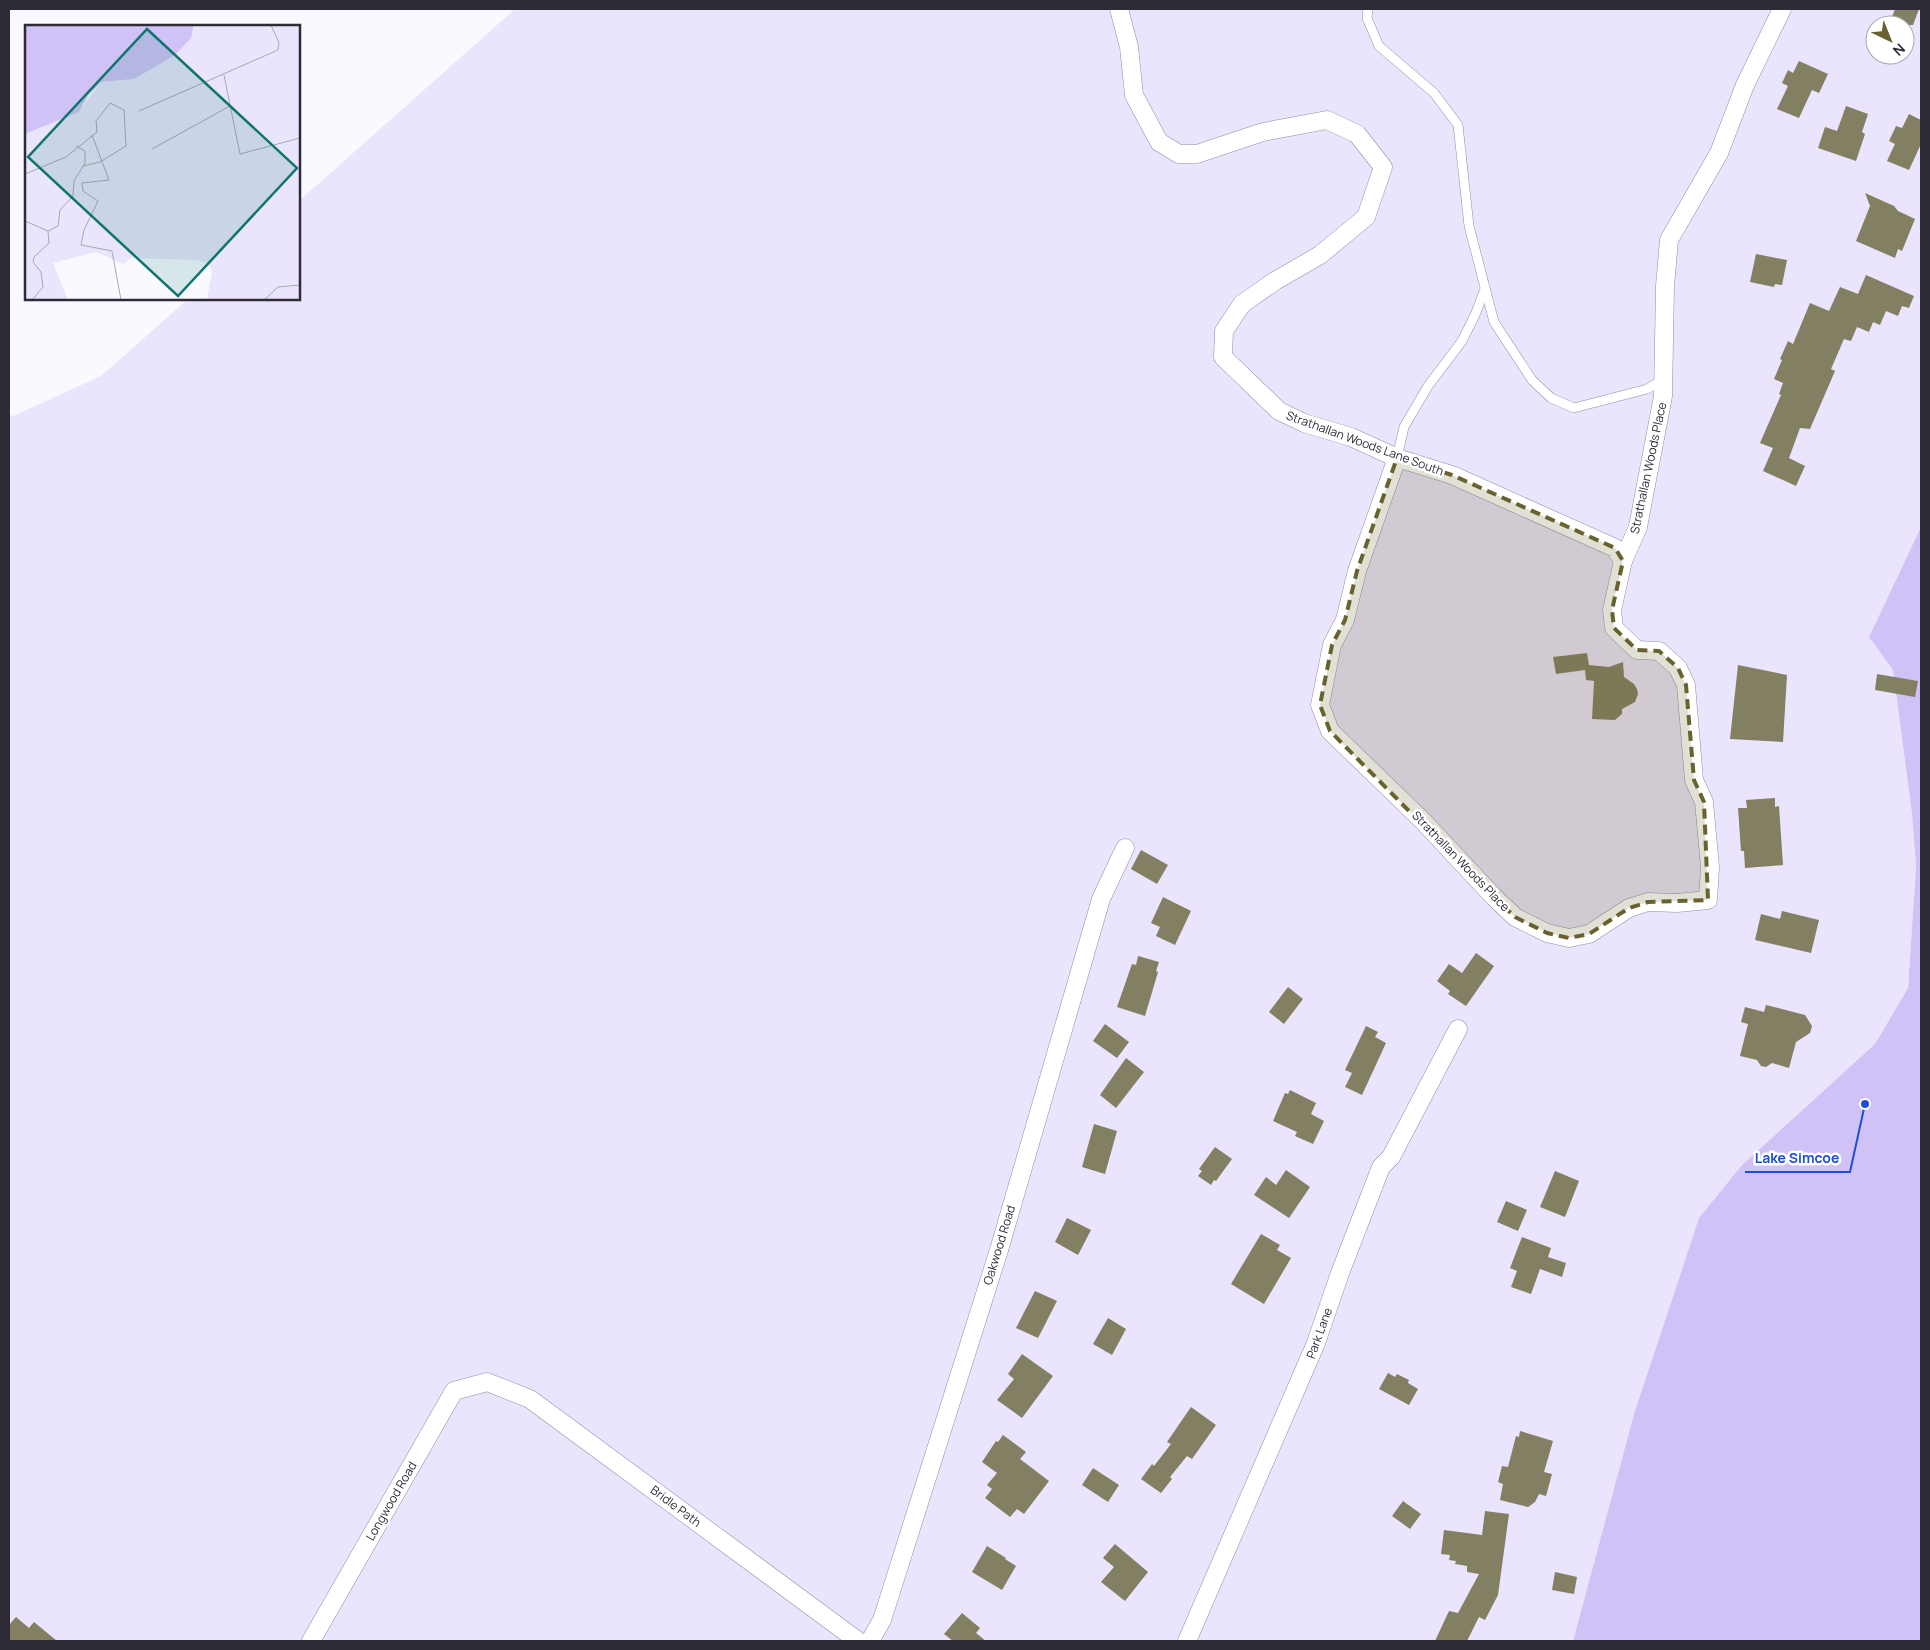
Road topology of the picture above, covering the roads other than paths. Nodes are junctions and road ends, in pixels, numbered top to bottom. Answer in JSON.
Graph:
{"nodes":[{"id":1,"x":1119,"y":9,"type":"edge"},
{"id":2,"x":1368,"y":9,"type":"edge"},
{"id":3,"x":1782,"y":9,"type":"edge"},
{"id":4,"x":1485,"y":289,"type":"junction"},
{"id":5,"x":1663,"y":380,"type":"junction"},
{"id":6,"x":1397,"y":458,"type":"junction"},
{"id":7,"x":1623,"y":561,"type":"junction"},
{"id":8,"x":1125,"y":848,"type":"dead end"},
{"id":9,"x":1458,"y":1029,"type":"dead end"},
{"id":10,"x":487,"y":1382,"type":"joint"},
{"id":11,"x":311,"y":1641,"type":"edge"},
{"id":12,"x":858,"y":1641,"type":"edge"},
{"id":13,"x":870,"y":1641,"type":"edge"},
{"id":14,"x":1187,"y":1641,"type":"edge"}],
"edges":[{"from":1,"to":6,"type":"street","name":"Strathallan Woods Lane South"},
{"from":2,"to":4,"type":"lane"},
{"from":3,"to":5,"type":"street","name":"Strathallan Woods Place"},
{"from":4,"to":5,"type":"lane"},
{"from":4,"to":6,"type":"lane"},
{"from":5,"to":7,"type":"street","name":"Strathallan Woods Place"},
{"from":6,"to":7,"type":"street","name":"Strathallan Woods Lane South"},
{"from":6,"to":7,"type":"street","name":"Strathallan Woods Place"},
{"from":8,"to":13,"type":"street","name":"Oakwood Road"},
{"from":9,"to":14,"type":"street","name":"Park Lane"},
{"from":10,"to":11,"type":"street","name":"Longwood Road"},
{"from":10,"to":12,"type":"street","name":"Bridle Path"}]}
